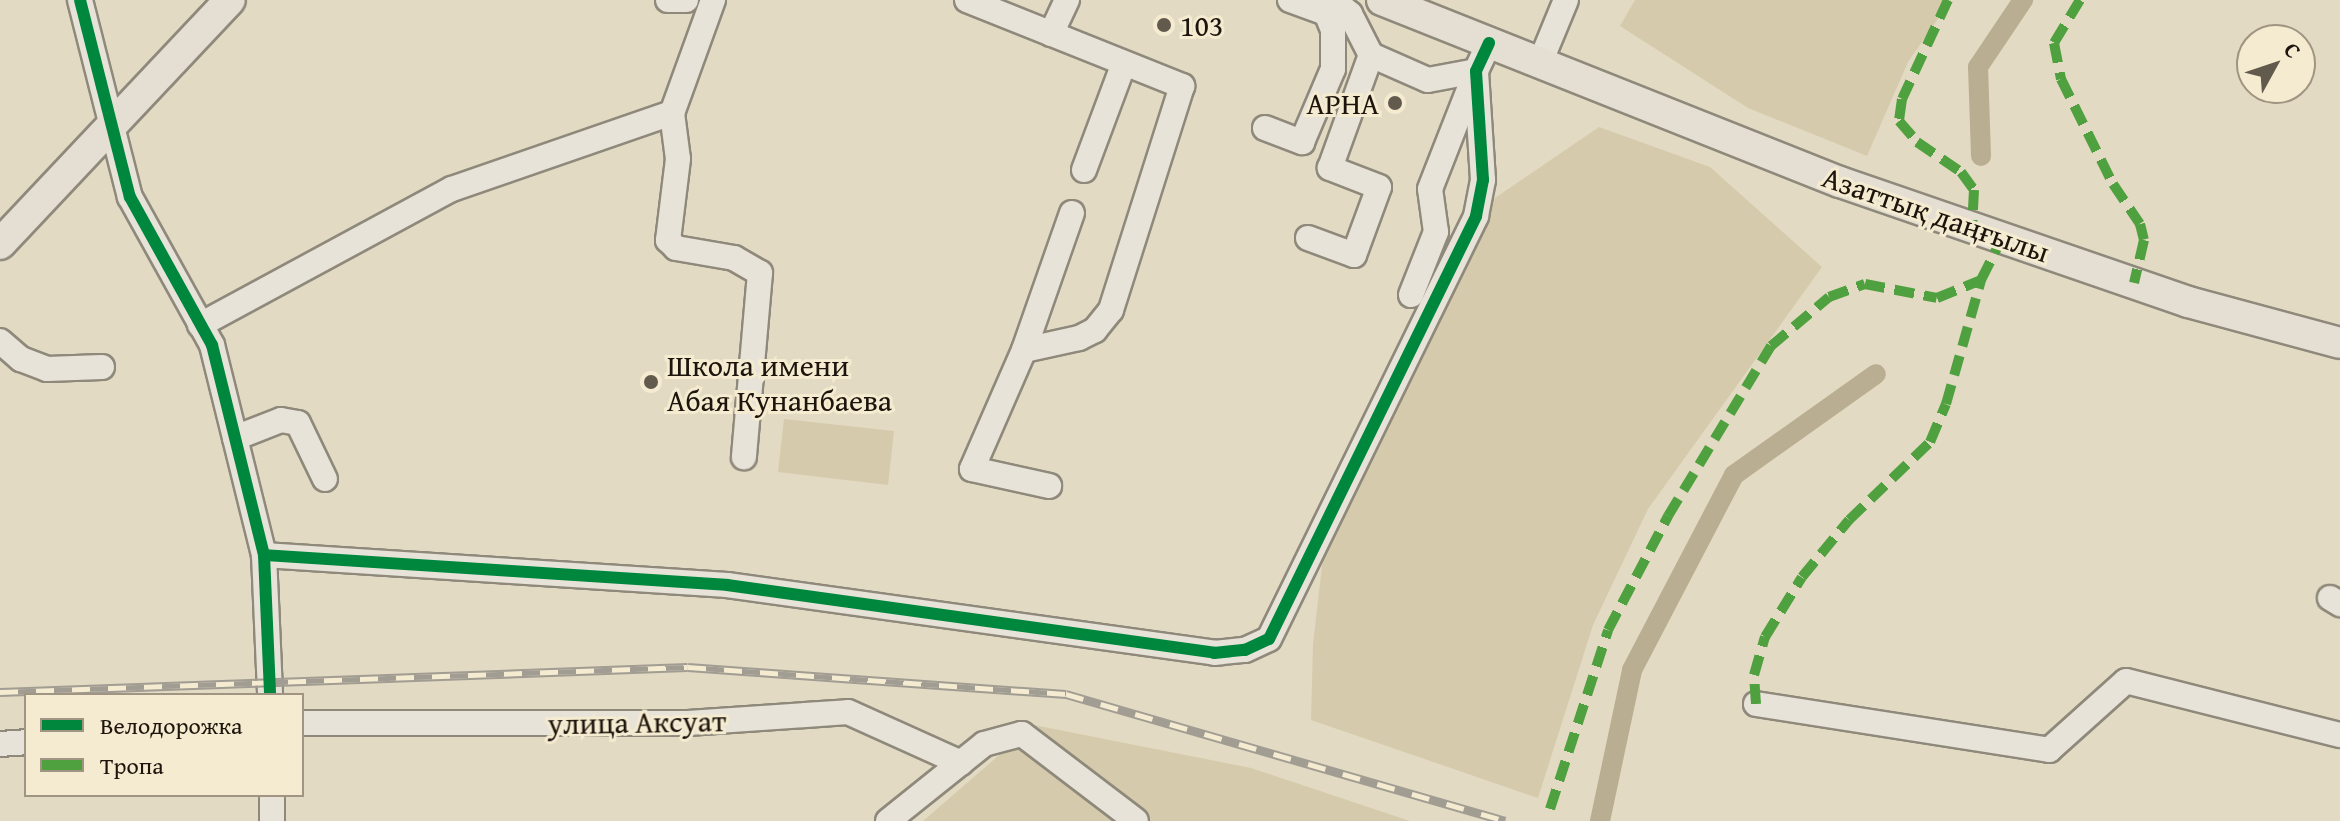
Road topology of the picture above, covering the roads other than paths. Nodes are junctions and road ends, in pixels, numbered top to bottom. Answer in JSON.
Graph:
{"nodes":[{"id":1,"x":80,"y":0,"type":"edge"},
{"id":2,"x":230,"y":0,"type":"edge"},
{"id":3,"x":668,"y":0,"type":"edge"},
{"id":4,"x":686,"y":0,"type":"edge"},
{"id":5,"x":713,"y":0,"type":"edge"},
{"id":6,"x":967,"y":0,"type":"edge"},
{"id":7,"x":1067,"y":0,"type":"edge"},
{"id":8,"x":1290,"y":0,"type":"edge"},
{"id":9,"x":1382,"y":0,"type":"edge"},
{"id":10,"x":1566,"y":0,"type":"edge"},
{"id":11,"x":1331,"y":4,"type":"edge"},
{"id":12,"x":1051,"y":34,"type":"junction"},
{"id":13,"x":1489,"y":43,"type":"junction"},
{"id":14,"x":1371,"y":55,"type":"junction"},
{"id":15,"x":1124,"y":63,"type":"junction"},
{"id":16,"x":1540,"y":63,"type":"junction"},
{"id":17,"x":1476,"y":71,"type":"junction"},
{"id":18,"x":672,"y":113,"type":"junction"},
{"id":19,"x":1265,"y":128,"type":"dead end"},
{"id":20,"x":114,"y":129,"type":"junction"},
{"id":21,"x":1084,"y":170,"type":"dead end"},
{"id":22,"x":1072,"y":213,"type":"dead end"},
{"id":23,"x":1308,"y":238,"type":"dead end"},
{"id":24,"x":0,"y":244,"type":"edge"},
{"id":25,"x":1411,"y":295,"type":"dead end"},
{"id":26,"x":200,"y":325,"type":"junction"},
{"id":27,"x":0,"y":341,"type":"edge"},
{"id":28,"x":2340,"y":343,"type":"edge"},
{"id":29,"x":1024,"y":350,"type":"junction"},
{"id":30,"x":102,"y":367,"type":"dead end"},
{"id":31,"x":235,"y":438,"type":"junction"},
{"id":32,"x":744,"y":457,"type":"dead end"},
{"id":33,"x":325,"y":479,"type":"dead end"},
{"id":34,"x":1049,"y":486,"type":"dead end"},
{"id":35,"x":264,"y":555,"type":"junction"},
{"id":36,"x":270,"y":693,"type":"edge"},
{"id":37,"x":1756,"y":704,"type":"dead end"},
{"id":38,"x":304,"y":723,"type":"edge"},
{"id":39,"x":2340,"y":735,"type":"edge"},
{"id":40,"x":24,"y":742,"type":"edge"},
{"id":41,"x":0,"y":744,"type":"edge"},
{"id":42,"x":961,"y":763,"type":"junction"},
{"id":43,"x":272,"y":797,"type":"edge"},
{"id":44,"x":272,"y":821,"type":"edge"},
{"id":45,"x":888,"y":821,"type":"edge"},
{"id":46,"x":1136,"y":821,"type":"edge"}],
"edges":[{"from":1,"to":20,"type":"street"},
{"from":2,"to":20,"type":"main road"},
{"from":3,"to":4,"type":"street"},
{"from":5,"to":18,"type":"street"},
{"from":6,"to":12,"type":"street"},
{"from":7,"to":12,"type":"street"},
{"from":8,"to":11,"type":"street"},
{"from":9,"to":13,"type":"main road","name":"Азаттық даңғылы"},
{"from":10,"to":16,"type":"street"},
{"from":11,"to":14,"type":"street"},
{"from":11,"to":19,"type":"street"},
{"from":12,"to":15,"type":"street"},
{"from":13,"to":16,"type":"main road","name":"Азаттық даңғылы"},
{"from":13,"to":17,"type":"street"},
{"from":14,"to":17,"type":"street"},
{"from":14,"to":23,"type":"street"},
{"from":15,"to":21,"type":"street"},
{"from":15,"to":29,"type":"street"},
{"from":16,"to":28,"type":"main road","name":"Азаттық даңғылы"},
{"from":17,"to":25,"type":"street"},
{"from":17,"to":35,"type":"street"},
{"from":18,"to":26,"type":"street"},
{"from":18,"to":32,"type":"street"},
{"from":20,"to":24,"type":"main road"},
{"from":20,"to":26,"type":"street"},
{"from":22,"to":29,"type":"street"},
{"from":26,"to":31,"type":"street"},
{"from":27,"to":30,"type":"street"},
{"from":29,"to":34,"type":"street"},
{"from":31,"to":33,"type":"street"},
{"from":31,"to":35,"type":"street"},
{"from":35,"to":36,"type":"street"},
{"from":37,"to":39,"type":"street"},
{"from":38,"to":42,"type":"street","name":"улица Аксуат"},
{"from":40,"to":41,"type":"street"},
{"from":42,"to":45,"type":"street"},
{"from":42,"to":46,"type":"street"},
{"from":43,"to":44,"type":"street"}]}
